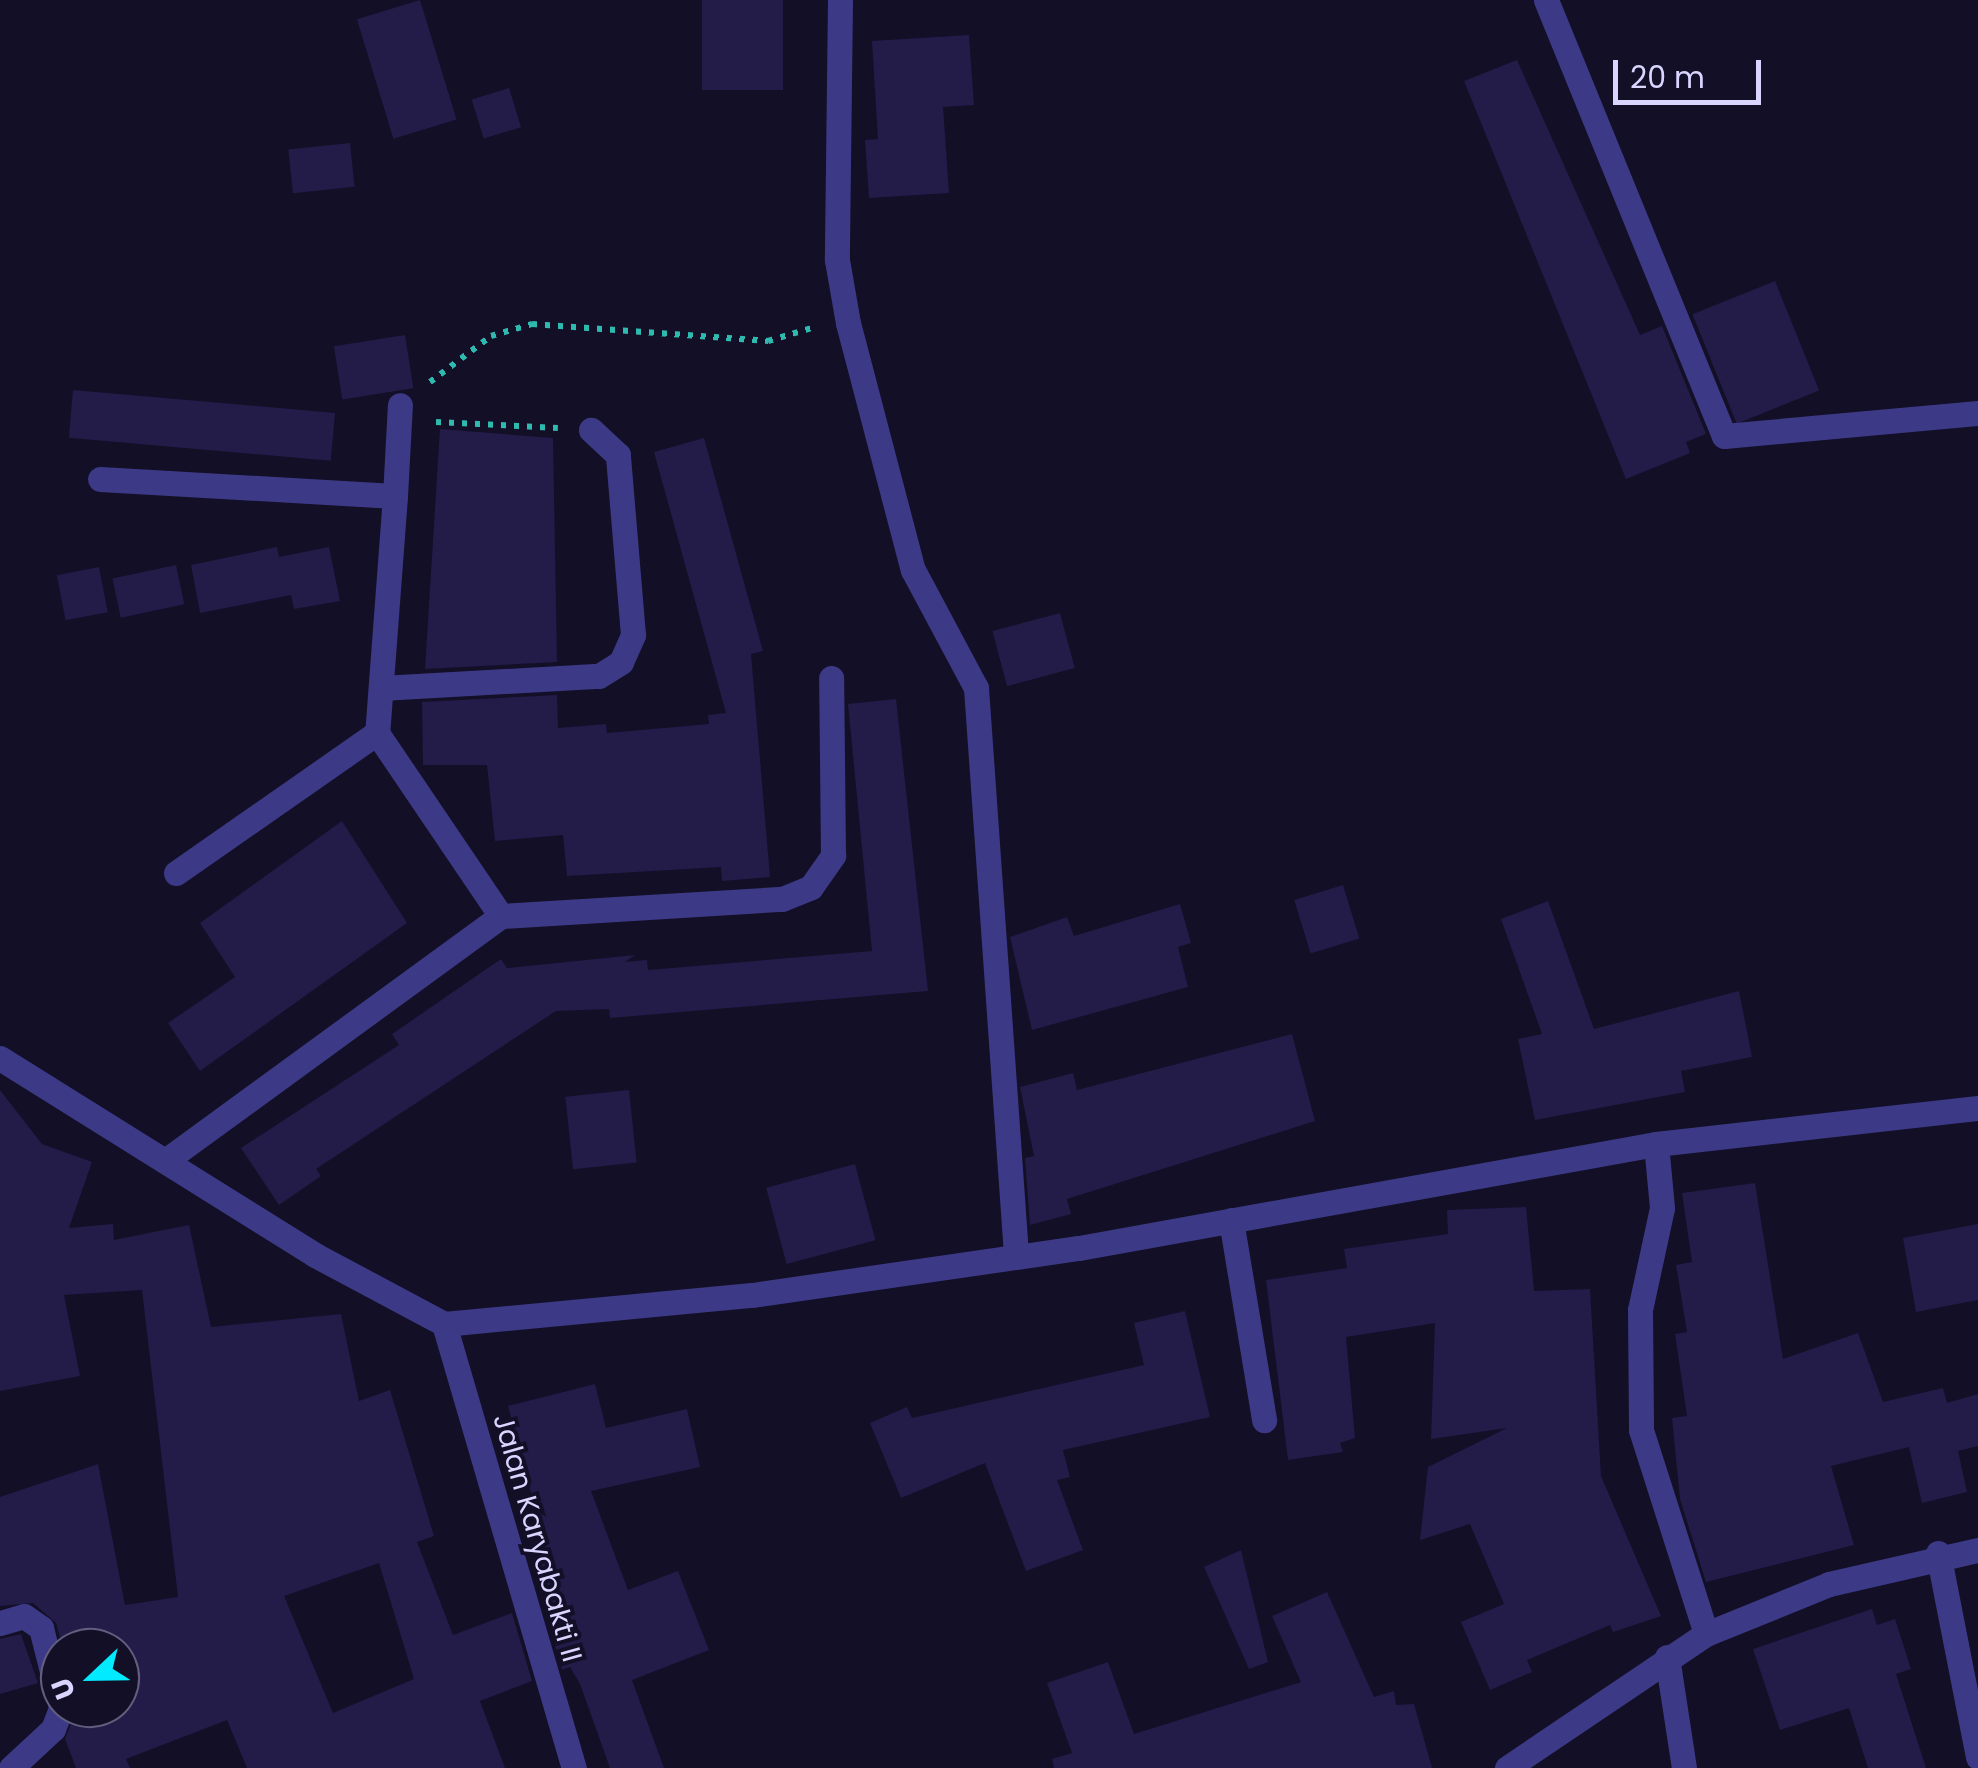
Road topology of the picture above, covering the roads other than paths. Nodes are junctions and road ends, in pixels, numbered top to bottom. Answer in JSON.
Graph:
{"nodes":[{"id":1,"x":840,"y":0,"type":"edge"},
{"id":2,"x":1546,"y":0,"type":"edge"},
{"id":3,"x":400,"y":412,"type":"road end"},
{"id":4,"x":1978,"y":412,"type":"edge"},
{"id":5,"x":591,"y":430,"type":"road end"},
{"id":6,"x":100,"y":479,"type":"dead end"},
{"id":7,"x":395,"y":496,"type":"junction"},
{"id":8,"x":830,"y":678,"type":"dead end"},
{"id":9,"x":382,"y":688,"type":"junction"},
{"id":10,"x":378,"y":732,"type":"junction"},
{"id":11,"x":176,"y":873,"type":"dead end"},
{"id":12,"x":501,"y":916,"type":"junction"},
{"id":13,"x":0,"y":1058,"type":"edge"},
{"id":14,"x":1978,"y":1108,"type":"edge"},
{"id":15,"x":1656,"y":1144,"type":"junction"},
{"id":16,"x":164,"y":1161,"type":"junction"},
{"id":17,"x":1231,"y":1220,"type":"junction"},
{"id":18,"x":1016,"y":1254,"type":"junction"},
{"id":19,"x":444,"y":1324,"type":"junction"},
{"id":20,"x":1264,"y":1420,"type":"dead end"},
{"id":21,"x":1978,"y":1550,"type":"edge"},
{"id":22,"x":1938,"y":1553,"type":"junction"},
{"id":23,"x":0,"y":1623,"type":"edge"},
{"id":24,"x":41,"y":1628,"type":"edge"},
{"id":25,"x":1706,"y":1634,"type":"junction"},
{"id":26,"x":1667,"y":1657,"type":"junction"},
{"id":27,"x":53,"y":1728,"type":"edge"},
{"id":28,"x":1978,"y":1757,"type":"edge"},
{"id":29,"x":11,"y":1768,"type":"edge"},
{"id":30,"x":574,"y":1768,"type":"edge"},
{"id":31,"x":1507,"y":1768,"type":"edge"},
{"id":32,"x":1684,"y":1768,"type":"edge"}],
"edges":[{"from":1,"to":18,"type":"street"},
{"from":2,"to":4,"type":"street"},
{"from":3,"to":7,"type":"street"},
{"from":5,"to":9,"type":"street"},
{"from":6,"to":7,"type":"street"},
{"from":7,"to":9,"type":"street"},
{"from":8,"to":12,"type":"street"},
{"from":9,"to":10,"type":"street"},
{"from":10,"to":11,"type":"street"},
{"from":10,"to":12,"type":"street"},
{"from":12,"to":16,"type":"street"},
{"from":13,"to":16,"type":"street"},
{"from":14,"to":15,"type":"street"},
{"from":15,"to":17,"type":"street"},
{"from":15,"to":25,"type":"street"},
{"from":16,"to":19,"type":"street"},
{"from":17,"to":18,"type":"street"},
{"from":17,"to":20,"type":"street"},
{"from":18,"to":19,"type":"street"},
{"from":19,"to":30,"type":"street","name":"Jalan Karyabakti II"},
{"from":21,"to":22,"type":"street"},
{"from":22,"to":25,"type":"street"},
{"from":22,"to":28,"type":"street"},
{"from":23,"to":24,"type":"street"},
{"from":25,"to":26,"type":"street"},
{"from":26,"to":31,"type":"street"},
{"from":26,"to":32,"type":"street"},
{"from":27,"to":29,"type":"street"}]}
